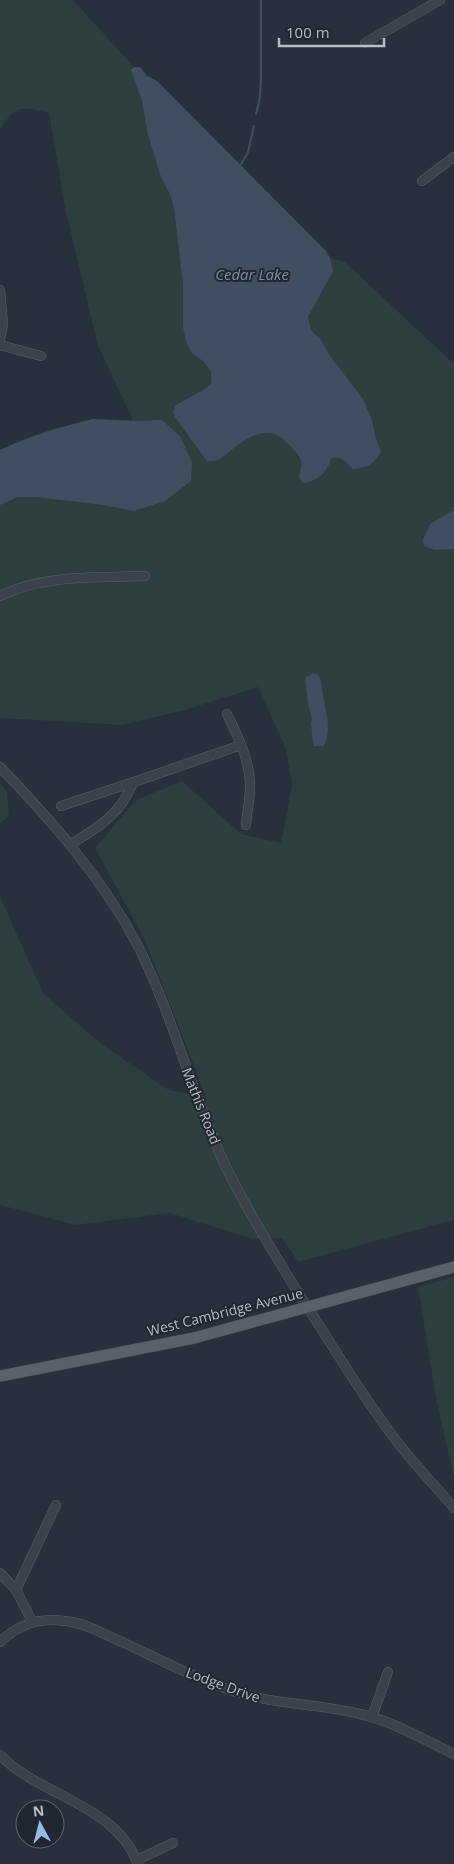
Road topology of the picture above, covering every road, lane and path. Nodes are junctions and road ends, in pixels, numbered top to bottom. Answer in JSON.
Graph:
{"nodes":[{"id":1,"x":440,"y":0,"type":"edge"},
{"id":2,"x":365,"y":43,"type":"dead end"},
{"id":3,"x":454,"y":157,"type":"edge"},
{"id":4,"x":422,"y":181,"type":"dead end"},
{"id":5,"x":0,"y":290,"type":"edge"},
{"id":6,"x":0,"y":339,"type":"edge"},
{"id":7,"x":0,"y":345,"type":"edge"},
{"id":8,"x":41,"y":356,"type":"dead end"},
{"id":9,"x":145,"y":576,"type":"dead end"},
{"id":10,"x":0,"y":596,"type":"edge"},
{"id":11,"x":227,"y":714,"type":"dead end"},
{"id":12,"x":241,"y":745,"type":"junction"},
{"id":13,"x":0,"y":767,"type":"edge"},
{"id":14,"x":134,"y":782,"type":"junction"},
{"id":15,"x":61,"y":806,"type":"dead end"},
{"id":16,"x":246,"y":826,"type":"dead end"},
{"id":17,"x":71,"y":844,"type":"junction"},
{"id":18,"x":454,"y":1266,"type":"edge"},
{"id":19,"x":308,"y":1308,"type":"junction"},
{"id":20,"x":0,"y":1376,"type":"edge"},
{"id":21,"x":56,"y":1505,"type":"dead end"},
{"id":22,"x":454,"y":1508,"type":"edge"},
{"id":23,"x":0,"y":1572,"type":"edge"},
{"id":24,"x":16,"y":1590,"type":"junction"},
{"id":25,"x":32,"y":1621,"type":"junction"},
{"id":26,"x":0,"y":1642,"type":"edge"},
{"id":27,"x":388,"y":1672,"type":"dead end"},
{"id":28,"x":372,"y":1717,"type":"junction"},
{"id":29,"x":454,"y":1754,"type":"edge"},
{"id":30,"x":0,"y":1755,"type":"edge"},
{"id":31,"x":172,"y":1843,"type":"dead end"},
{"id":32,"x":138,"y":1862,"type":"edge"}],
"edges":[{"from":1,"to":2,"type":"street"},
{"from":3,"to":4,"type":"street"},
{"from":5,"to":6,"type":"street"},
{"from":7,"to":8,"type":"street"},
{"from":9,"to":10,"type":"street"},
{"from":11,"to":12,"type":"street"},
{"from":12,"to":14,"type":"street"},
{"from":12,"to":16,"type":"street"},
{"from":13,"to":17,"type":"street","name":"Mathis Road"},
{"from":14,"to":15,"type":"street"},
{"from":14,"to":17,"type":"street"},
{"from":17,"to":19,"type":"street","name":"Mathis Road"},
{"from":18,"to":19,"type":"main road","name":"West Cambridge Avenue"},
{"from":19,"to":20,"type":"main road","name":"West Cambridge Avenue"},
{"from":19,"to":22,"type":"street","name":"Mathis Road"},
{"from":21,"to":24,"type":"street"},
{"from":23,"to":24,"type":"street"},
{"from":24,"to":25,"type":"street"},
{"from":25,"to":26,"type":"street","name":"Lodge Drive"},
{"from":25,"to":28,"type":"street","name":"Lodge Drive"},
{"from":27,"to":28,"type":"street"},
{"from":28,"to":29,"type":"street","name":"Lodge Drive"},
{"from":30,"to":32,"type":"street"},
{"from":31,"to":32,"type":"street"}]}
